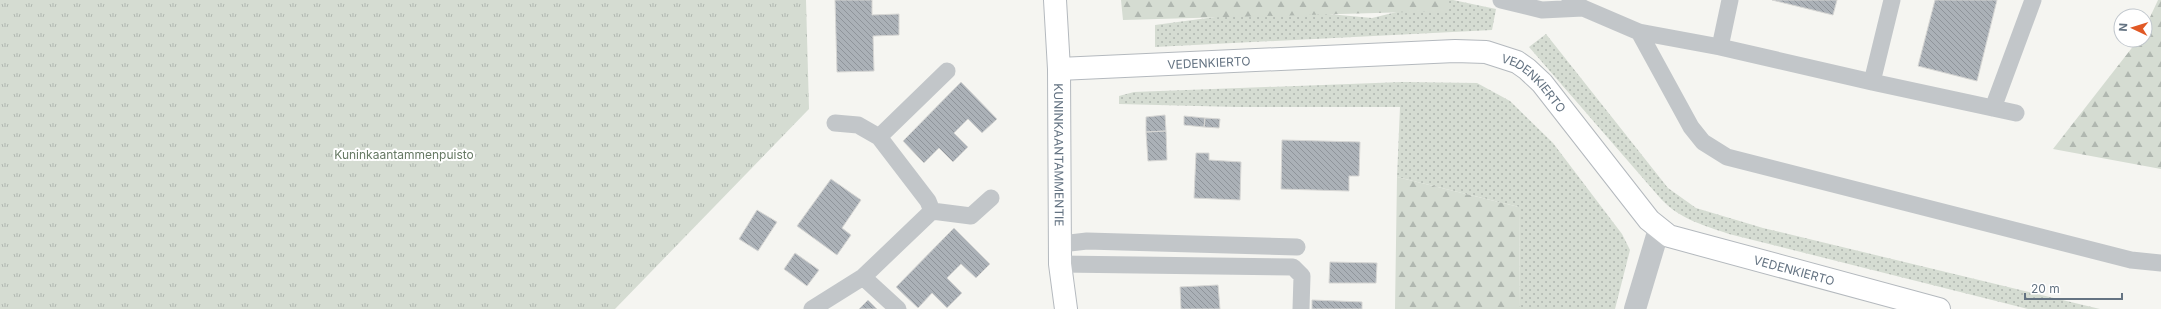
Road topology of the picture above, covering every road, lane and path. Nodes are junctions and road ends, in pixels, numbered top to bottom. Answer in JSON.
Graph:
{"nodes":[{"id":1,"x":1055,"y":0,"type":"edge"},
{"id":2,"x":1501,"y":0,"type":"edge"},
{"id":3,"x":1730,"y":0,"type":"edge"},
{"id":4,"x":1892,"y":0,"type":"edge"},
{"id":5,"x":2033,"y":0,"type":"edge"},
{"id":6,"x":1579,"y":3,"type":"edge"},
{"id":7,"x":1639,"y":32,"type":"junction"},
{"id":8,"x":1720,"y":47,"type":"junction"},
{"id":9,"x":1059,"y":69,"type":"junction"},
{"id":10,"x":947,"y":71,"type":"dead end"},
{"id":11,"x":1872,"y":82,"type":"junction"},
{"id":12,"x":1993,"y":108,"type":"junction"},
{"id":13,"x":2016,"y":113,"type":"dead end"},
{"id":14,"x":835,"y":123,"type":"dead end"},
{"id":15,"x":879,"y":137,"type":"junction"},
{"id":16,"x":992,"y":198,"type":"dead end"},
{"id":17,"x":932,"y":211,"type":"junction"},
{"id":18,"x":1659,"y":229,"type":"junction"},
{"id":19,"x":1297,"y":247,"type":"dead end"},
{"id":20,"x":1060,"y":254,"type":"junction"},
{"id":21,"x":2161,"y":263,"type":"edge"},
{"id":22,"x":863,"y":277,"type":"junction"},
{"id":23,"x":812,"y":309,"type":"edge"},
{"id":24,"x":898,"y":309,"type":"edge"},
{"id":25,"x":1066,"y":309,"type":"edge"},
{"id":26,"x":1301,"y":309,"type":"edge"},
{"id":27,"x":1635,"y":309,"type":"edge"},
{"id":28,"x":1940,"y":309,"type":"edge"}],
"edges":[{"from":1,"to":9,"type":"street","name":"KUNINKAANTAMMENTIE"},
{"from":2,"to":6,"type":"lane"},
{"from":3,"to":8,"type":"lane"},
{"from":4,"to":11,"type":"lane"},
{"from":5,"to":12,"type":"lane"},
{"from":6,"to":7,"type":"lane"},
{"from":7,"to":8,"type":"lane"},
{"from":7,"to":21,"type":"lane"},
{"from":8,"to":11,"type":"lane"},
{"from":9,"to":18,"type":"street","name":"VEDENKIERTO"},
{"from":9,"to":20,"type":"street","name":"KUNINKAANTAMMENTIE"},
{"from":10,"to":15,"type":"lane"},
{"from":11,"to":12,"type":"lane"},
{"from":12,"to":13,"type":"lane"},
{"from":14,"to":15,"type":"lane"},
{"from":15,"to":17,"type":"lane"},
{"from":16,"to":17,"type":"lane"},
{"from":17,"to":22,"type":"lane"},
{"from":18,"to":27,"type":"street"},
{"from":18,"to":28,"type":"street","name":"VEDENKIERTO"},
{"from":19,"to":20,"type":"lane"},
{"from":20,"to":25,"type":"street","name":"KUNINKAANTAMMENTIE"},
{"from":20,"to":26,"type":"lane"},
{"from":22,"to":23,"type":"lane"},
{"from":22,"to":24,"type":"lane"}]}
